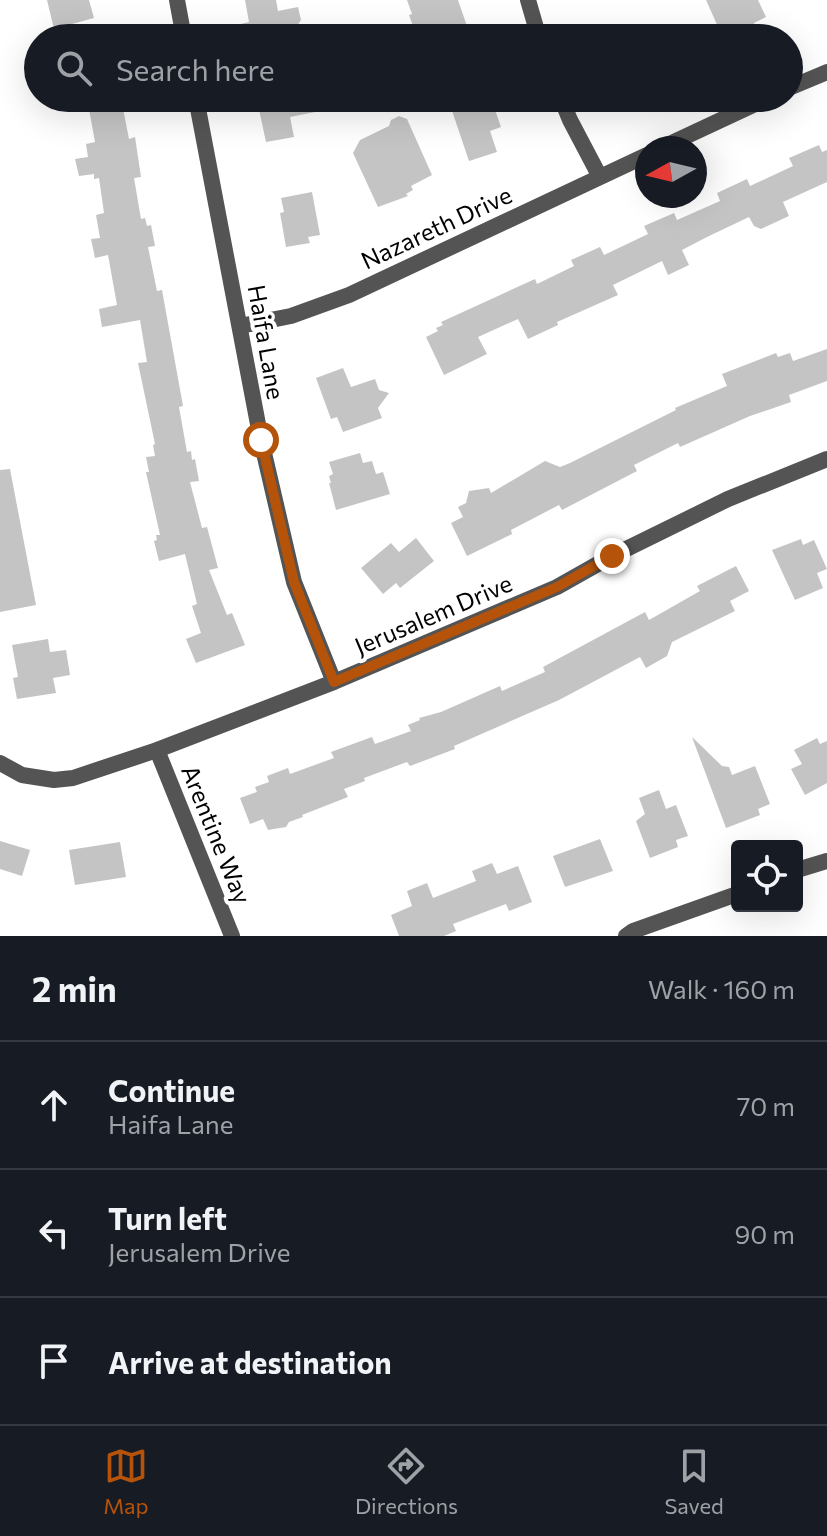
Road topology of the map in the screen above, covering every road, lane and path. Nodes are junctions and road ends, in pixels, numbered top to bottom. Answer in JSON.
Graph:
{"nodes":[{"id":1,"x":177,"y":0,"type":"edge"},
{"id":2,"x":528,"y":0,"type":"edge"},
{"id":3,"x":181,"y":24,"type":"edge"},
{"id":4,"x":535,"y":24,"type":"edge"},
{"id":5,"x":827,"y":72,"type":"edge"},
{"id":6,"x":803,"y":82,"type":"edge"},
{"id":7,"x":199,"y":112,"type":"edge"},
{"id":8,"x":567,"y":112,"type":"edge"},
{"id":9,"x":738,"y":112,"type":"edge"},
{"id":10,"x":687,"y":136,"type":"edge"},
{"id":11,"x":635,"y":161,"type":"edge"},
{"id":12,"x":600,"y":177,"type":"junction"},
{"id":13,"x":240,"y":326,"type":"junction"},
{"id":14,"x":827,"y":459,"type":"edge"},
{"id":15,"x":334,"y":682,"type":"junction"},
{"id":16,"x":157,"y":750,"type":"junction"},
{"id":17,"x":0,"y":763,"type":"edge"},
{"id":18,"x":827,"y":861,"type":"edge"},
{"id":19,"x":803,"y":868,"type":"edge"},
{"id":20,"x":731,"y":896,"type":"edge"},
{"id":21,"x":232,"y":936,"type":"edge"},
{"id":22,"x":626,"y":936,"type":"edge"}],
"edges":[{"from":1,"to":3,"type":"street"},
{"from":2,"to":4,"type":"street"},
{"from":5,"to":6,"type":"street"},
{"from":7,"to":13,"type":"street","name":"Haifa Lane"},
{"from":8,"to":12,"type":"street"},
{"from":9,"to":10,"type":"street"},
{"from":11,"to":12,"type":"street","name":"Nazareth Drive"},
{"from":12,"to":13,"type":"street","name":"Nazareth Drive"},
{"from":13,"to":15,"type":"street","name":"Haifa Lane"},
{"from":14,"to":15,"type":"street","name":"Jerusalem Drive"},
{"from":15,"to":16,"type":"street","name":"Jerusalem Drive"},
{"from":16,"to":17,"type":"street","name":"Jerusalem Drive"},
{"from":16,"to":21,"type":"street","name":"Arentine Way"},
{"from":18,"to":19,"type":"street"},
{"from":20,"to":22,"type":"street"}]}
